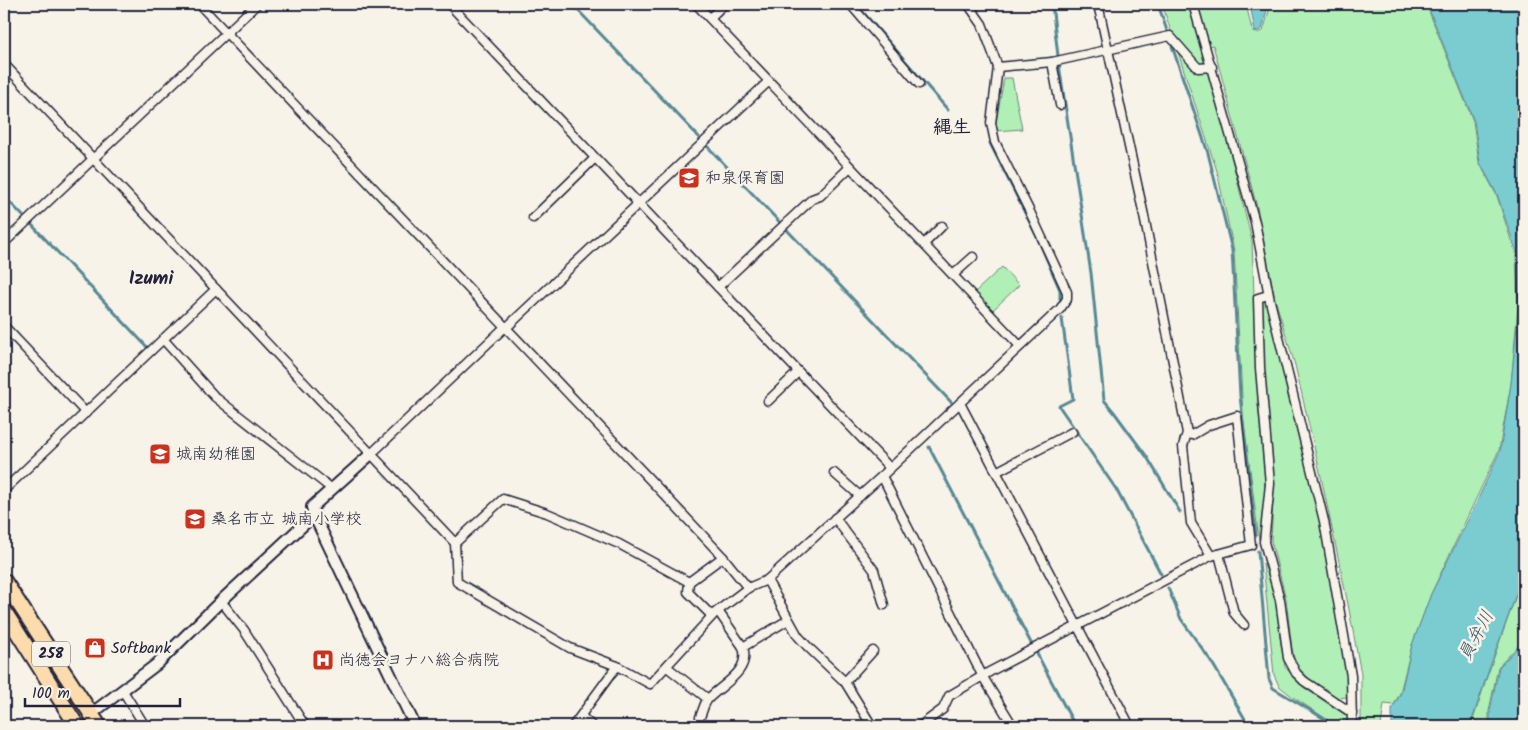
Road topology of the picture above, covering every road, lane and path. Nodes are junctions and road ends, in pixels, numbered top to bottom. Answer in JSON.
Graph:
{"nodes":[{"id":1,"x":199,"y":4,"type":"edge"},
{"id":2,"x":258,"y":4,"type":"edge"},
{"id":3,"x":449,"y":4,"type":"edge"},
{"id":4,"x":696,"y":4,"type":"edge"},
{"id":5,"x":724,"y":4,"type":"edge"},
{"id":6,"x":850,"y":4,"type":"edge"},
{"id":7,"x":968,"y":4,"type":"edge"},
{"id":8,"x":1098,"y":4,"type":"edge"},
{"id":9,"x":1193,"y":4,"type":"edge"},
{"id":10,"x":710,"y":18,"type":"junction"},
{"id":11,"x":226,"y":33,"type":"junction"},
{"id":12,"x":1107,"y":49,"type":"junction"},
{"id":13,"x":1052,"y":62,"type":"junction"},
{"id":14,"x":4,"y":64,"type":"edge"},
{"id":15,"x":998,"y":67,"type":"junction"},
{"id":16,"x":1212,"y":67,"type":"junction"},
{"id":17,"x":769,"y":81,"type":"junction"},
{"id":18,"x":919,"y":84,"type":"dead end"},
{"id":19,"x":1060,"y":105,"type":"dead end"},
{"id":20,"x":93,"y":158,"type":"junction"},
{"id":21,"x":595,"y":158,"type":"junction"},
{"id":22,"x":850,"y":167,"type":"junction"},
{"id":23,"x":638,"y":204,"type":"junction"},
{"id":24,"x":533,"y":218,"type":"dead end"},
{"id":25,"x":942,"y":226,"type":"dead end"},
{"id":26,"x":4,"y":243,"type":"edge"},
{"id":27,"x":924,"y":244,"type":"junction"},
{"id":28,"x":972,"y":257,"type":"dead end"},
{"id":29,"x":953,"y":275,"type":"junction"},
{"id":30,"x":718,"y":287,"type":"junction"},
{"id":31,"x":216,"y":289,"type":"junction"},
{"id":32,"x":1268,"y":295,"type":"junction"},
{"id":33,"x":4,"y":326,"type":"edge"},
{"id":34,"x":505,"y":327,"type":"junction"},
{"id":35,"x":163,"y":338,"type":"junction"},
{"id":36,"x":1020,"y":346,"type":"junction"},
{"id":37,"x":798,"y":372,"type":"junction"},
{"id":38,"x":768,"y":401,"type":"dead end"},
{"id":39,"x":960,"y":403,"type":"junction"},
{"id":40,"x":86,"y":413,"type":"junction"},
{"id":41,"x":1072,"y":432,"type":"dead end"},
{"id":42,"x":1187,"y":433,"type":"junction"},
{"id":43,"x":371,"y":454,"type":"junction"},
{"id":44,"x":890,"y":468,"type":"junction"},
{"id":45,"x":996,"y":472,"type":"junction"},
{"id":46,"x":834,"y":473,"type":"dead end"},
{"id":47,"x":882,"y":476,"type":"junction"},
{"id":48,"x":332,"y":489,"type":"junction"},
{"id":49,"x":4,"y":490,"type":"edge"},
{"id":50,"x":860,"y":496,"type":"junction"},
{"id":51,"x":314,"y":514,"type":"junction"},
{"id":52,"x":836,"y":518,"type":"junction"},
{"id":53,"x":1264,"y":542,"type":"junction"},
{"id":54,"x":455,"y":543,"type":"junction"},
{"id":55,"x":1251,"y":545,"type":"junction"},
{"id":56,"x":1215,"y":555,"type":"junction"},
{"id":57,"x":723,"y":557,"type":"junction"},
{"id":58,"x":767,"y":580,"type":"junction"},
{"id":59,"x":4,"y":581,"type":"edge"},
{"id":60,"x":689,"y":582,"type":"junction"},
{"id":61,"x":748,"y":588,"type":"junction"},
{"id":62,"x":221,"y":601,"type":"junction"},
{"id":63,"x":884,"y":605,"type":"dead end"},
{"id":64,"x":4,"y":611,"type":"edge"},
{"id":65,"x":715,"y":614,"type":"junction"},
{"id":66,"x":788,"y":620,"type":"junction"},
{"id":67,"x":1077,"y":625,"type":"junction"},
{"id":68,"x":1244,"y":625,"type":"dead end"},
{"id":69,"x":743,"y":647,"type":"junction"},
{"id":70,"x":874,"y":651,"type":"dead end"},
{"id":71,"x":616,"y":666,"type":"junction"},
{"id":72,"x":667,"y":667,"type":"junction"},
{"id":73,"x":984,"y":676,"type":"junction"},
{"id":74,"x":845,"y":682,"type":"junction"},
{"id":75,"x":122,"y":691,"type":"junction"},
{"id":76,"x":708,"y":699,"type":"junction"},
{"id":77,"x":1352,"y":713,"type":"junction"},
{"id":78,"x":91,"y":714,"type":"junction"},
{"id":79,"x":582,"y":716,"type":"junction"},
{"id":80,"x":700,"y":717,"type":"dead end"},
{"id":81,"x":77,"y":726,"type":"edge"},
{"id":82,"x":99,"y":726,"type":"edge"},
{"id":83,"x":145,"y":726,"type":"edge"},
{"id":84,"x":305,"y":726,"type":"edge"},
{"id":85,"x":415,"y":726,"type":"edge"},
{"id":86,"x":573,"y":726,"type":"edge"},
{"id":87,"x":592,"y":726,"type":"edge"},
{"id":88,"x":872,"y":726,"type":"edge"},
{"id":89,"x":920,"y":726,"type":"edge"},
{"id":90,"x":1013,"y":726,"type":"edge"},
{"id":91,"x":1130,"y":726,"type":"edge"},
{"id":92,"x":1352,"y":726,"type":"edge"}],
"edges":[{"from":1,"to":11,"type":"street"},
{"from":2,"to":11,"type":"street"},
{"from":3,"to":21,"type":"street"},
{"from":4,"to":10,"type":"street"},
{"from":5,"to":10,"type":"street"},
{"from":6,"to":18,"type":"street"},
{"from":7,"to":15,"type":"street"},
{"from":8,"to":12,"type":"street"},
{"from":9,"to":16,"type":"street"},
{"from":10,"to":17,"type":"street"},
{"from":11,"to":20,"type":"street"},
{"from":11,"to":34,"type":"street"},
{"from":12,"to":13,"type":"street"},
{"from":12,"to":16,"type":"street"},
{"from":12,"to":42,"type":"street"},
{"from":13,"to":15,"type":"street"},
{"from":13,"to":19,"type":"street"},
{"from":14,"to":20,"type":"street"},
{"from":15,"to":36,"type":"street"},
{"from":16,"to":32,"type":"street"},
{"from":17,"to":22,"type":"street"},
{"from":17,"to":23,"type":"street"},
{"from":20,"to":26,"type":"street"},
{"from":20,"to":31,"type":"street"},
{"from":21,"to":23,"type":"street"},
{"from":21,"to":24,"type":"street"},
{"from":22,"to":27,"type":"street"},
{"from":22,"to":30,"type":"street"},
{"from":23,"to":30,"type":"street"},
{"from":23,"to":34,"type":"street"},
{"from":25,"to":27,"type":"street"},
{"from":27,"to":29,"type":"street"},
{"from":28,"to":29,"type":"street"},
{"from":29,"to":36,"type":"street"},
{"from":30,"to":37,"type":"street"},
{"from":31,"to":35,"type":"street"},
{"from":31,"to":43,"type":"street"},
{"from":32,"to":53,"type":"street"},
{"from":32,"to":77,"type":"street"},
{"from":33,"to":40,"type":"street"},
{"from":34,"to":43,"type":"street"},
{"from":34,"to":57,"type":"street"},
{"from":35,"to":40,"type":"street"},
{"from":35,"to":48,"type":"street"},
{"from":36,"to":39,"type":"street"},
{"from":37,"to":38,"type":"street"},
{"from":37,"to":44,"type":"street"},
{"from":39,"to":44,"type":"street"},
{"from":39,"to":45,"type":"street"},
{"from":40,"to":49,"type":"street"},
{"from":41,"to":45,"type":"street"},
{"from":42,"to":55,"type":"street"},
{"from":42,"to":56,"type":"street"},
{"from":43,"to":48,"type":"street"},
{"from":43,"to":54,"type":"street"},
{"from":44,"to":47,"type":"street"},
{"from":45,"to":67,"type":"street"},
{"from":46,"to":50,"type":"street"},
{"from":47,"to":50,"type":"street"},
{"from":47,"to":73,"type":"street"},
{"from":48,"to":51,"type":"street"},
{"from":50,"to":52,"type":"street"},
{"from":51,"to":62,"type":"street"},
{"from":51,"to":85,"type":"street"},
{"from":52,"to":58,"type":"street"},
{"from":52,"to":63,"type":"street"},
{"from":53,"to":55,"type":"street"},
{"from":53,"to":77,"type":"street"},
{"from":54,"to":60,"type":"street"},
{"from":54,"to":71,"type":"street"},
{"from":55,"to":56,"type":"street"},
{"from":56,"to":67,"type":"street"},
{"from":56,"to":68,"type":"street"},
{"from":57,"to":60,"type":"street"},
{"from":57,"to":61,"type":"street"},
{"from":58,"to":61,"type":"street"},
{"from":58,"to":66,"type":"street"},
{"from":59,"to":78,"type":"highway","number":"258"},
{"from":60,"to":65,"type":"street"},
{"from":61,"to":65,"type":"street"},
{"from":62,"to":75,"type":"street"},
{"from":62,"to":84,"type":"street"},
{"from":64,"to":81,"type":"highway","number":"258"},
{"from":65,"to":69,"type":"street"},
{"from":65,"to":72,"type":"street"},
{"from":66,"to":69,"type":"street"},
{"from":66,"to":74,"type":"street"},
{"from":67,"to":73,"type":"street"},
{"from":67,"to":91,"type":"street"},
{"from":69,"to":76,"type":"street"},
{"from":70,"to":74,"type":"street"},
{"from":71,"to":72,"type":"street"},
{"from":71,"to":79,"type":"street"},
{"from":72,"to":76,"type":"street"},
{"from":73,"to":89,"type":"street"},
{"from":73,"to":90,"type":"street"},
{"from":74,"to":88,"type":"street"},
{"from":75,"to":78,"type":"street"},
{"from":75,"to":83,"type":"street"},
{"from":76,"to":80,"type":"street"},
{"from":77,"to":92,"type":"street"},
{"from":78,"to":82,"type":"highway","number":"258"},
{"from":79,"to":86,"type":"street"},
{"from":79,"to":87,"type":"street"}]}
